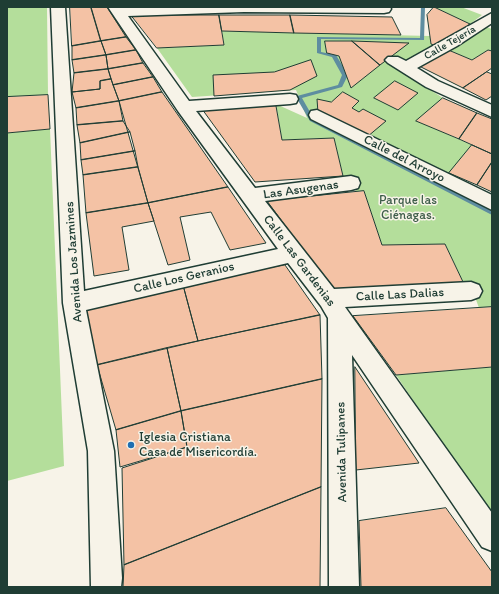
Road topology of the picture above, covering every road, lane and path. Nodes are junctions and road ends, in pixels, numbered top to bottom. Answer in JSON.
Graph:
{"nodes":[{"id":1,"x":58,"y":7,"type":"edge"},
{"id":2,"x":384,"y":9,"type":"dead end"},
{"id":3,"x":117,"y":10,"type":"edge"},
{"id":4,"x":488,"y":13,"type":"edge"},
{"id":5,"x":290,"y":99,"type":"dead end"},
{"id":6,"x":184,"y":107,"type":"junction"},
{"id":7,"x":492,"y":112,"type":"edge"},
{"id":8,"x":317,"y":115,"type":"dead end"},
{"id":9,"x":351,"y":183,"type":"dead end"},
{"id":10,"x":251,"y":196,"type":"junction"},
{"id":11,"x":492,"y":203,"type":"edge"},
{"id":12,"x":293,"y":254,"type":"junction"},
{"id":13,"x":470,"y":291,"type":"dead end"},
{"id":14,"x":74,"y":303,"type":"junction"},
{"id":15,"x":334,"y":308,"type":"junction"},
{"id":16,"x":492,"y":537,"type":"edge"},
{"id":17,"x":106,"y":587,"type":"edge"},
{"id":18,"x":344,"y":587,"type":"edge"}],
"edges":[{"from":1,"to":14,"type":"street","name":"Avenida Los Jazmines"},
{"from":2,"to":3,"type":"street"},
{"from":3,"to":6,"type":"street","name":"Calle Las Gardenias"},
{"from":4,"to":7,"type":"street","name":"Calle Tejería"},
{"from":5,"to":6,"type":"street"},
{"from":6,"to":10,"type":"street","name":"Calle Las Gardenias"},
{"from":8,"to":11,"type":"street","name":"Calle del Arroyo"},
{"from":9,"to":10,"type":"street","name":"Las Asugenas"},
{"from":10,"to":12,"type":"street","name":"Calle Las Gardenias"},
{"from":12,"to":14,"type":"street","name":"Calle Los Geranios"},
{"from":12,"to":15,"type":"street","name":"Calle Las Gardenias"},
{"from":13,"to":15,"type":"street","name":"Calle Las Dalias"},
{"from":14,"to":17,"type":"street","name":"Avenida Los Jazmines"},
{"from":15,"to":16,"type":"street","name":"Calle Las Gardenias"},
{"from":15,"to":18,"type":"street","name":"Avenida Tulipanes"}]}
